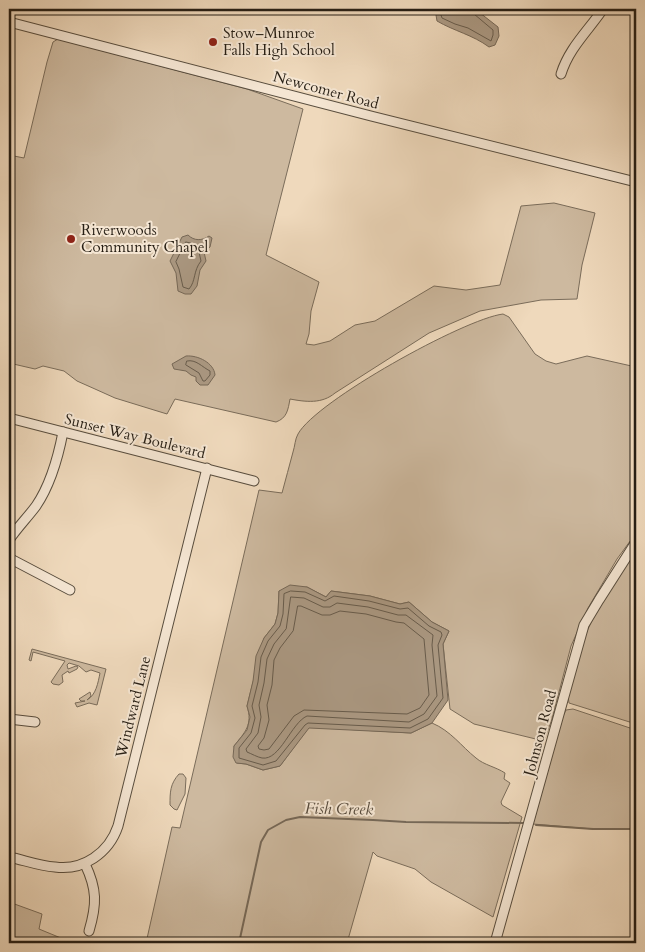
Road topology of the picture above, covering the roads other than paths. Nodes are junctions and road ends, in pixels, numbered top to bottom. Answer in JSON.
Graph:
{"nodes":[{"id":1,"x":603,"y":9,"type":"edge"},
{"id":2,"x":9,"y":22,"type":"edge"},
{"id":3,"x":561,"y":74,"type":"dead end"},
{"id":4,"x":636,"y":182,"type":"edge"},
{"id":5,"x":9,"y":418,"type":"edge"},
{"id":6,"x":63,"y":432,"type":"junction"},
{"id":7,"x":207,"y":468,"type":"junction"},
{"id":8,"x":254,"y":480,"type":"dead end"},
{"id":9,"x":9,"y":540,"type":"edge"},
{"id":10,"x":636,"y":542,"type":"edge"},
{"id":11,"x":9,"y":558,"type":"edge"},
{"id":12,"x":70,"y":590,"type":"dead end"},
{"id":13,"x":9,"y":719,"type":"edge"},
{"id":14,"x":35,"y":722,"type":"dead end"},
{"id":15,"x":9,"y":857,"type":"edge"},
{"id":16,"x":84,"y":864,"type":"junction"},
{"id":17,"x":90,"y":931,"type":"dead end"},
{"id":18,"x":495,"y":943,"type":"edge"}],
"edges":[{"from":1,"to":3,"type":"street"},
{"from":2,"to":4,"type":"street","name":"Newcomer Road"},
{"from":5,"to":6,"type":"street","name":"Sunset Way Boulevard"},
{"from":6,"to":7,"type":"street","name":"Sunset Way Boulevard"},
{"from":6,"to":9,"type":"street"},
{"from":7,"to":8,"type":"street","name":"Sunset Way Boulevard"},
{"from":7,"to":16,"type":"street","name":"Windward Lane"},
{"from":10,"to":18,"type":"street","name":"Johnson Road"},
{"from":11,"to":12,"type":"street"},
{"from":13,"to":14,"type":"street"},
{"from":15,"to":16,"type":"street","name":"Windward Lane"},
{"from":16,"to":17,"type":"street"}]}
